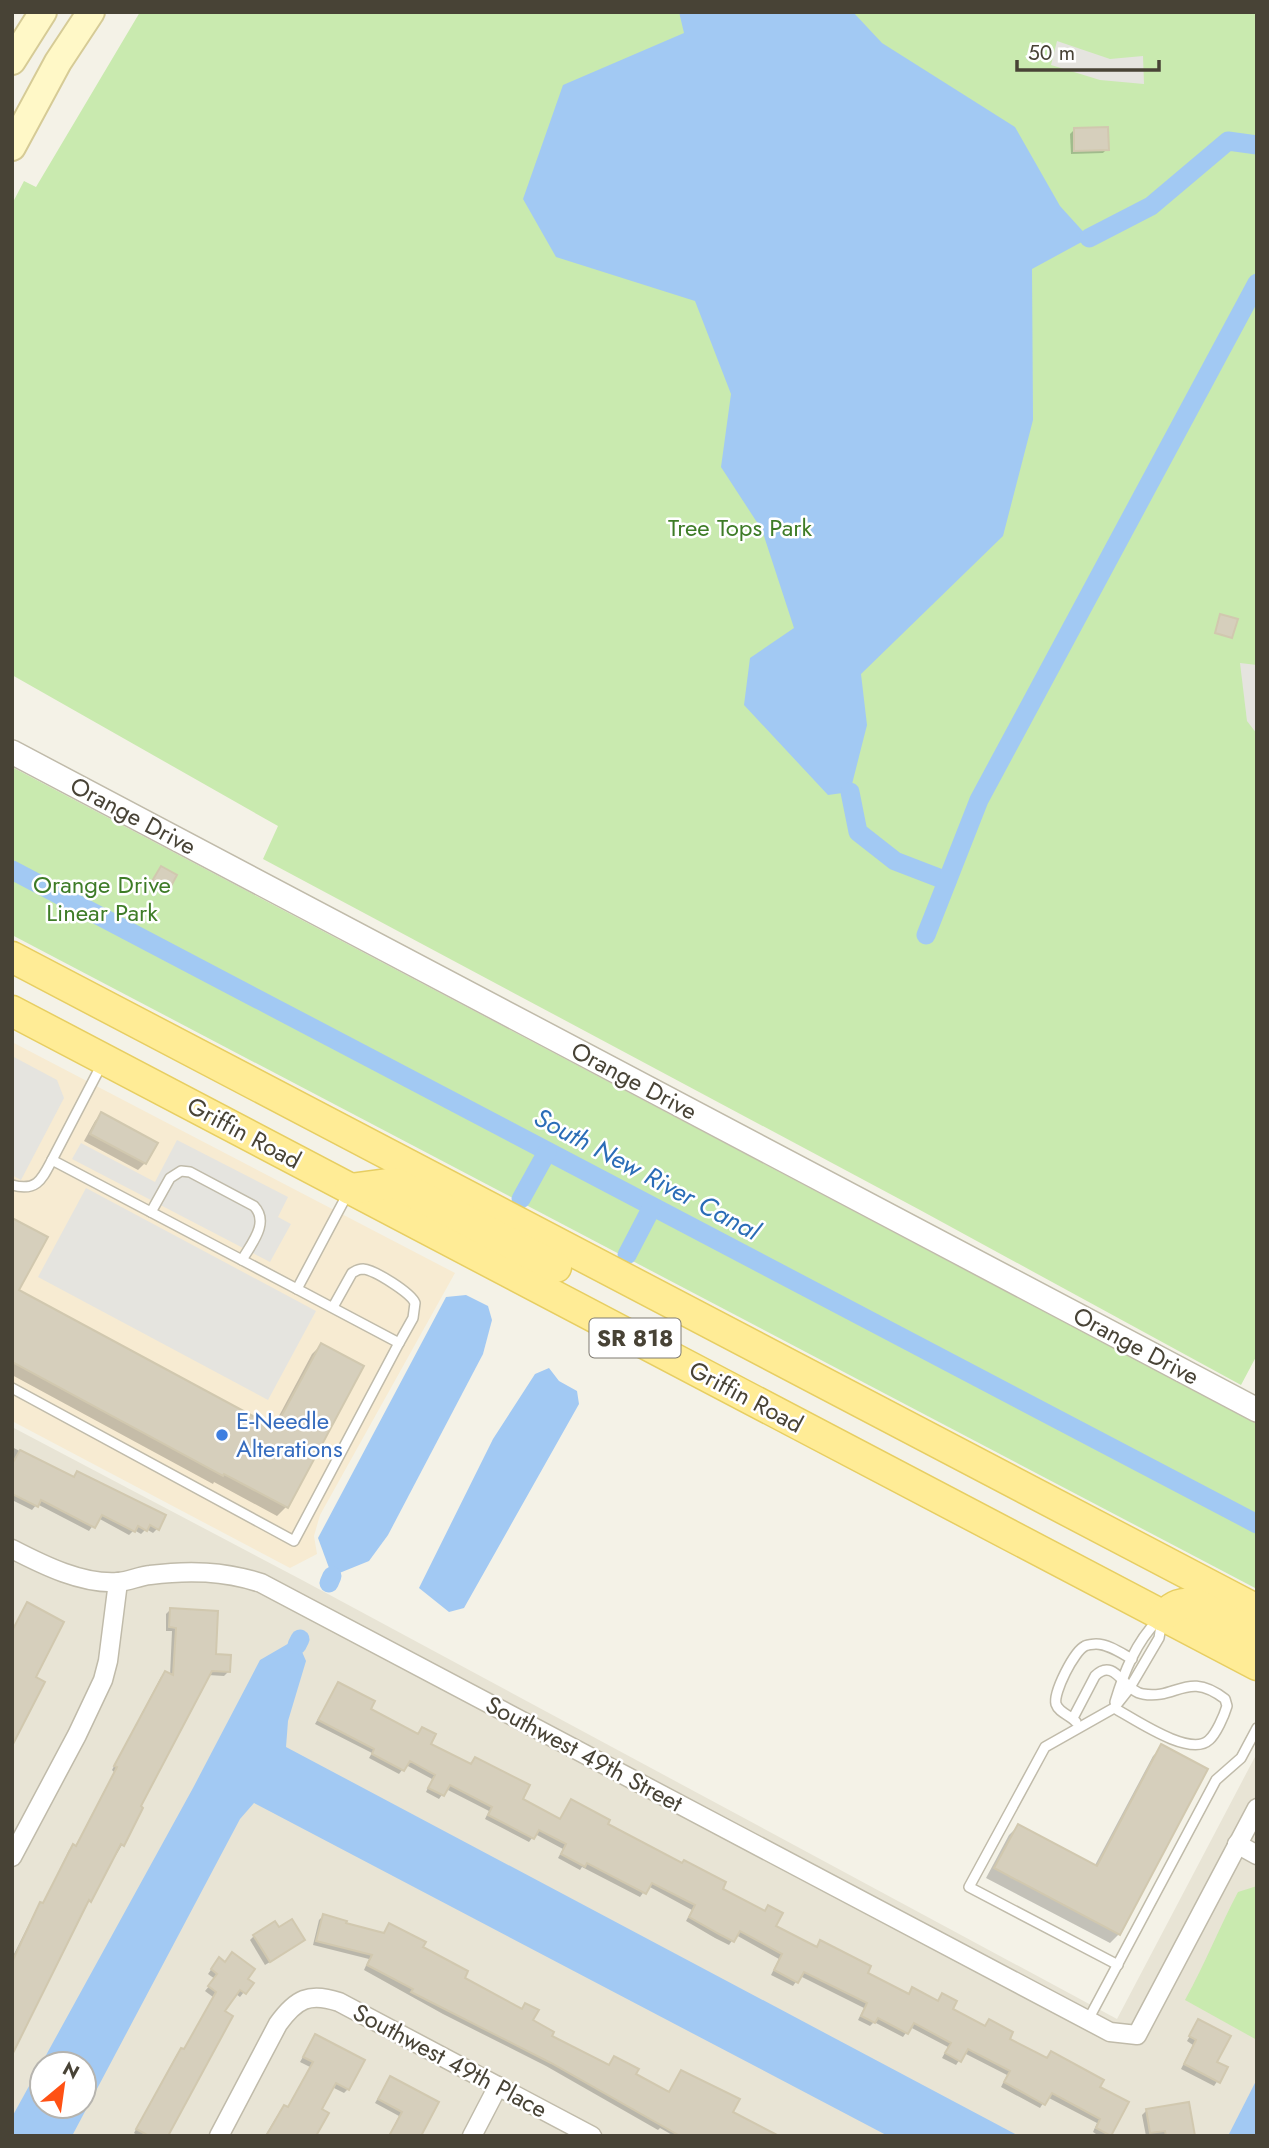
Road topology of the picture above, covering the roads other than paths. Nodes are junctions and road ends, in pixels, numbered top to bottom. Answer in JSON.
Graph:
{"nodes":[{"id":1,"x":43,"y":12,"type":"edge"},
{"id":2,"x":91,"y":12,"type":"edge"},
{"id":3,"x":12,"y":61,"type":"edge"},
{"id":4,"x":12,"y":147,"type":"edge"},
{"id":5,"x":12,"y":751,"type":"edge"},
{"id":6,"x":12,"y":957,"type":"edge"},
{"id":7,"x":12,"y":1011,"type":"edge"},
{"id":8,"x":104,"y":1059,"type":"junction"},
{"id":9,"x":52,"y":1160,"type":"junction"},
{"id":10,"x":12,"y":1185,"type":"edge"},
{"id":11,"x":350,"y":1189,"type":"junction"},
{"id":12,"x":151,"y":1212,"type":"junction"},
{"id":13,"x":242,"y":1260,"type":"junction"},
{"id":14,"x":298,"y":1289,"type":"junction"},
{"id":15,"x":666,"y":1301,"type":"junction"},
{"id":16,"x":333,"y":1307,"type":"junction"},
{"id":17,"x":399,"y":1343,"type":"junction"},
{"id":18,"x":692,"y":1368,"type":"junction"},
{"id":19,"x":12,"y":1388,"type":"edge"},
{"id":20,"x":1257,"y":1410,"type":"edge"},
{"id":21,"x":975,"y":1463,"type":"junction"},
{"id":22,"x":12,"y":1549,"type":"edge"},
{"id":23,"x":118,"y":1582,"type":"junction"},
{"id":24,"x":1257,"y":1610,"type":"edge"},
{"id":25,"x":1163,"y":1616,"type":"junction"},
{"id":26,"x":1257,"y":1635,"type":"edge"},
{"id":27,"x":1132,"y":1659,"type":"junction"},
{"id":28,"x":1257,"y":1665,"type":"edge"},
{"id":29,"x":1122,"y":1679,"type":"junction"},
{"id":30,"x":1129,"y":1689,"type":"junction"},
{"id":31,"x":1114,"y":1707,"type":"junction"},
{"id":32,"x":1073,"y":1718,"type":"junction"},
{"id":33,"x":1080,"y":1727,"type":"junction"},
{"id":34,"x":1257,"y":1728,"type":"edge"},
{"id":35,"x":1257,"y":1808,"type":"edge"},
{"id":36,"x":1237,"y":1844,"type":"junction"},
{"id":37,"x":1257,"y":1855,"type":"edge"},
{"id":38,"x":12,"y":1857,"type":"edge"},
{"id":39,"x":1118,"y":1965,"type":"junction"},
{"id":40,"x":1088,"y":2020,"type":"junction"},
{"id":41,"x":498,"y":2086,"type":"junction"},
{"id":42,"x":219,"y":2136,"type":"edge"},
{"id":43,"x":472,"y":2136,"type":"edge"},
{"id":44,"x":592,"y":2136,"type":"edge"}],
"edges":[{"from":1,"to":3,"type":"main road"},
{"from":2,"to":4,"type":"main road"},
{"from":5,"to":20,"type":"street","name":"Orange Drive"},
{"from":6,"to":15,"type":"main road","name":"Griffin Road","number":"SR 818"},
{"from":7,"to":8,"type":"main road","name":"Griffin Road","number":"SR 818"},
{"from":8,"to":9,"type":"lane"},
{"from":8,"to":11,"type":"main road","name":"Griffin Road","number":"SR 818"},
{"from":9,"to":10,"type":"lane"},
{"from":9,"to":12,"type":"lane"},
{"from":11,"to":14,"type":"lane"},
{"from":11,"to":15,"type":"main road"},
{"from":11,"to":18,"type":"main road","name":"Griffin Road","number":"SR 818"},
{"from":12,"to":13,"type":"lane"},
{"from":12,"to":13,"type":"lane"},
{"from":13,"to":14,"type":"lane"},
{"from":14,"to":16,"type":"lane"},
{"from":15,"to":21,"type":"main road","name":"Griffin Road","number":"SR 818"},
{"from":16,"to":17,"type":"lane"},
{"from":16,"to":17,"type":"lane"},
{"from":17,"to":19,"type":"lane"},
{"from":18,"to":21,"type":"main road"},
{"from":18,"to":25,"type":"main road","name":"Griffin Road","number":"SR 818"},
{"from":21,"to":24,"type":"main road","name":"Griffin Road","number":"SR 818"},
{"from":22,"to":23,"type":"street","name":"Southwest 49th Street"},
{"from":23,"to":38,"type":"street"},
{"from":23,"to":40,"type":"street","name":"Southwest 49th Street"},
{"from":25,"to":26,"type":"main road"},
{"from":25,"to":27,"type":"lane"},
{"from":25,"to":28,"type":"main road","name":"Griffin Road","number":"SR 818"},
{"from":25,"to":30,"type":"lane"},
{"from":27,"to":29,"type":"lane"},
{"from":27,"to":32,"type":"lane"},
{"from":29,"to":30,"type":"lane"},
{"from":29,"to":31,"type":"lane"},
{"from":29,"to":32,"type":"lane"},
{"from":30,"to":31,"type":"lane"},
{"from":30,"to":31,"type":"lane"},
{"from":31,"to":33,"type":"lane"},
{"from":32,"to":33,"type":"lane"},
{"from":33,"to":39,"type":"lane"},
{"from":34,"to":39,"type":"lane"},
{"from":35,"to":36,"type":"street"},
{"from":36,"to":37,"type":"street"},
{"from":36,"to":40,"type":"street","name":"Southwest 49th Street"},
{"from":39,"to":40,"type":"lane"},
{"from":41,"to":42,"type":"street","name":"Southwest 49th Place"},
{"from":41,"to":43,"type":"street"},
{"from":41,"to":44,"type":"street","name":"Southwest 49th Place"}]}
